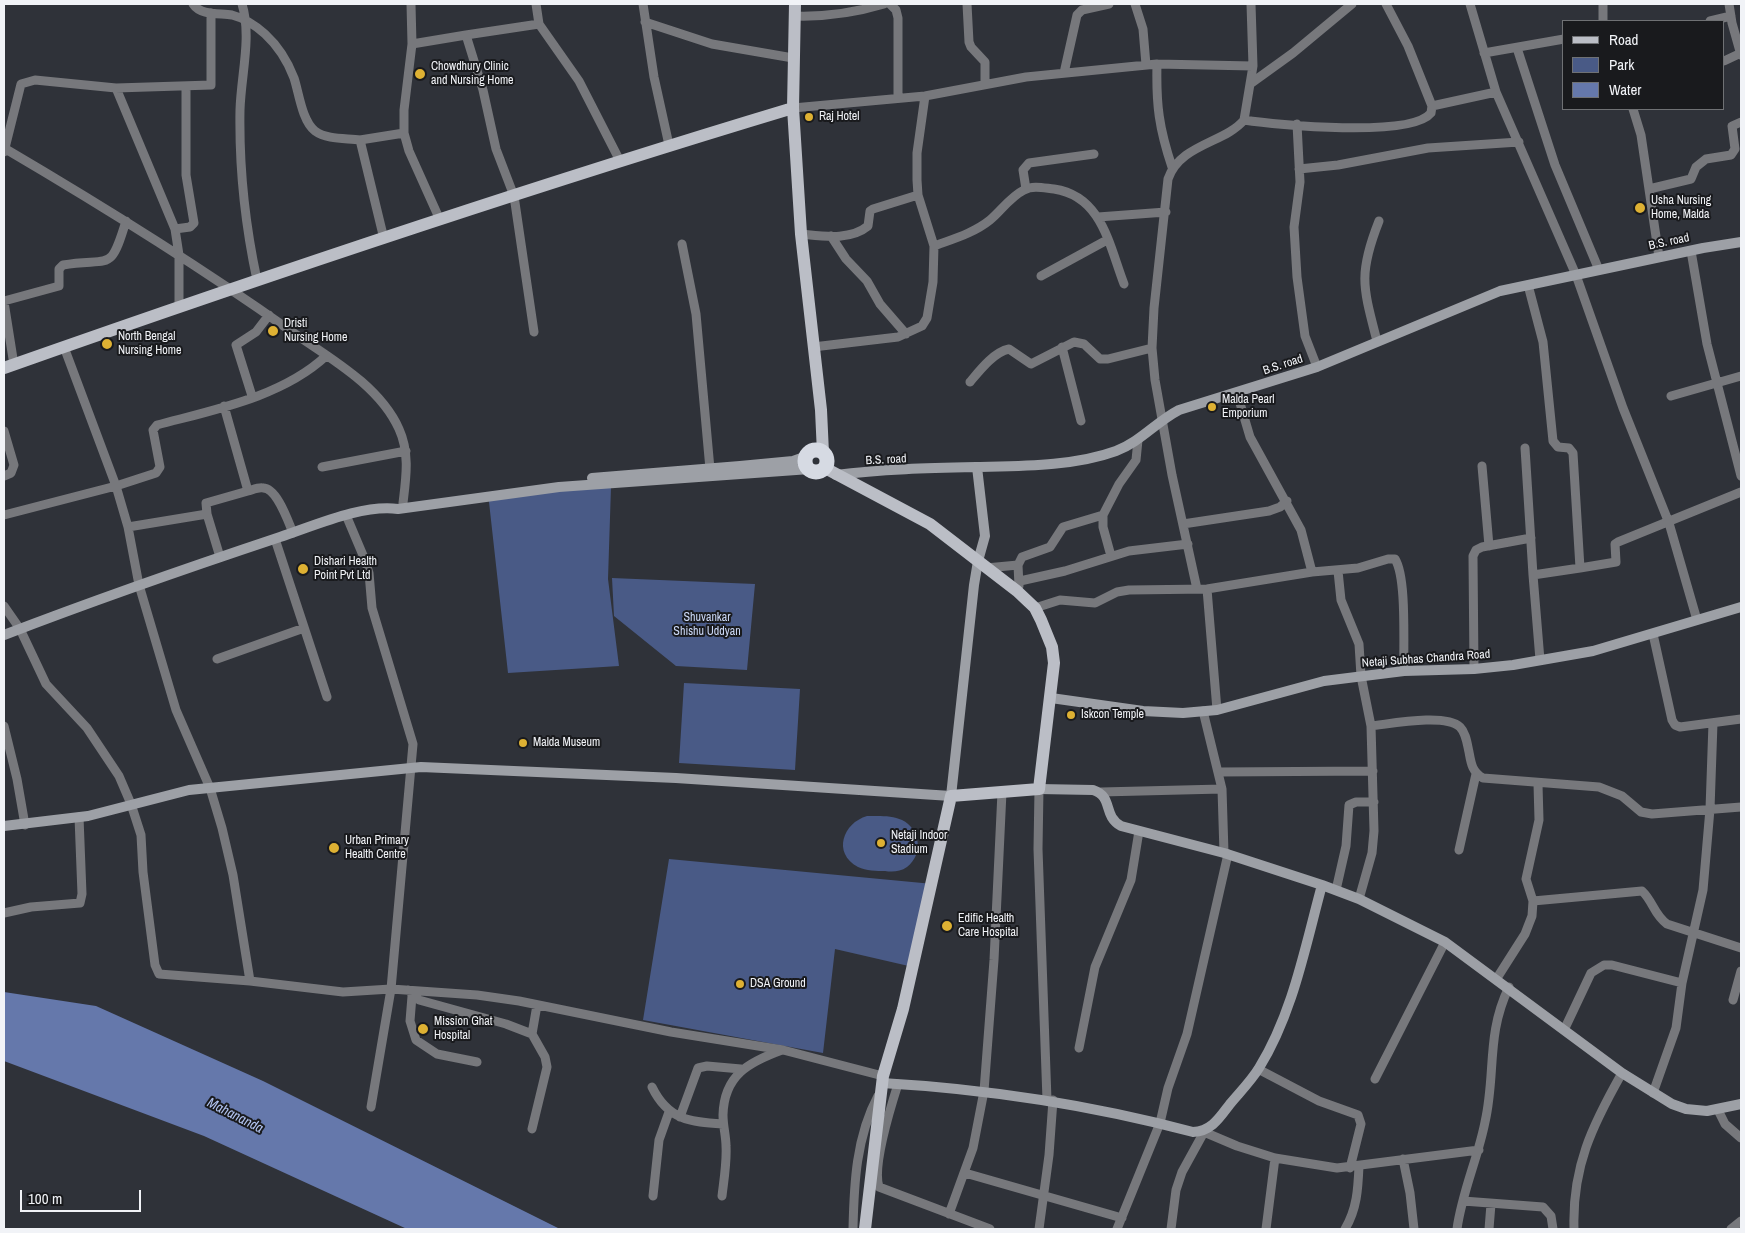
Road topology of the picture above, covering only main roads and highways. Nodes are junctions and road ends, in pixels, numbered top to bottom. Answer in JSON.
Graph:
{"nodes":[{"id":1,"x":795,"y":10,"type":"edge"},
{"id":2,"x":793,"y":108,"type":"junction"},
{"id":3,"x":9,"y":367,"type":"edge"},
{"id":4,"x":865,"y":1229,"type":"edge"}],
"edges":[{"from":1,"to":2,"type":"main road"},
{"from":2,"to":3,"type":"main road"},
{"from":2,"to":4,"type":"main road"}]}
